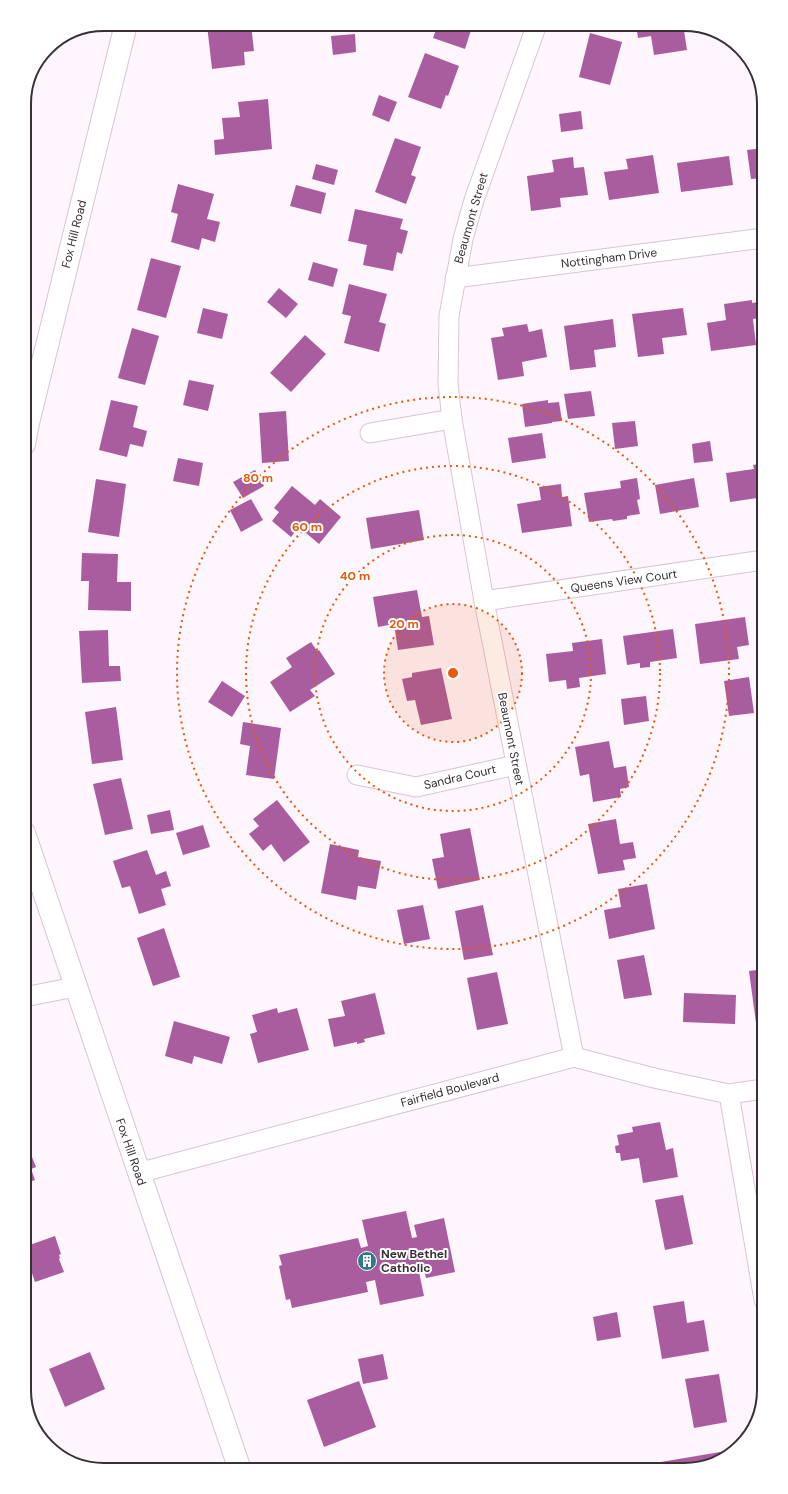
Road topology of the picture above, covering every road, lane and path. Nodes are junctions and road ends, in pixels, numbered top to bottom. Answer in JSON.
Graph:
{"nodes":[{"id":1,"x":124,"y":31,"type":"edge"},
{"id":2,"x":534,"y":31,"type":"edge"},
{"id":3,"x":757,"y":239,"type":"edge"},
{"id":4,"x":455,"y":278,"type":"junction"},
{"id":5,"x":31,"y":411,"type":"edge"},
{"id":6,"x":452,"y":419,"type":"junction"},
{"id":7,"x":370,"y":433,"type":"dead end"},
{"id":8,"x":757,"y":561,"type":"edge"},
{"id":9,"x":484,"y":601,"type":"junction"},
{"id":10,"x":516,"y":765,"type":"junction"},
{"id":11,"x":357,"y":775,"type":"dead end"},
{"id":12,"x":31,"y":854,"type":"edge"},
{"id":13,"x":76,"y":987,"type":"junction"},
{"id":14,"x":31,"y":996,"type":"edge"},
{"id":15,"x":574,"y":1057,"type":"junction"},
{"id":16,"x":757,"y":1090,"type":"edge"},
{"id":17,"x":729,"y":1094,"type":"junction"},
{"id":18,"x":138,"y":1173,"type":"junction"},
{"id":19,"x":757,"y":1259,"type":"edge"},
{"id":20,"x":238,"y":1463,"type":"edge"}],
"edges":[{"from":1,"to":5,"type":"main road","name":"Fox Hill Road"},
{"from":2,"to":4,"type":"street","name":"Beaumont Street"},
{"from":3,"to":4,"type":"street","name":"Nottingham Drive"},
{"from":4,"to":6,"type":"street","name":"Beaumont Street"},
{"from":6,"to":7,"type":"street"},
{"from":6,"to":9,"type":"street","name":"Beaumont Street"},
{"from":8,"to":9,"type":"street","name":"Queens View Court"},
{"from":9,"to":10,"type":"street","name":"Beaumont Street"},
{"from":10,"to":11,"type":"street","name":"Sandra Court"},
{"from":10,"to":15,"type":"street","name":"Beaumont Street"},
{"from":12,"to":13,"type":"main road","name":"Fox Hill Road"},
{"from":13,"to":14,"type":"street"},
{"from":13,"to":18,"type":"main road","name":"Fox Hill Road"},
{"from":15,"to":17,"type":"street","name":"Fairfield Boulevard"},
{"from":15,"to":18,"type":"street","name":"Fairfield Boulevard"},
{"from":16,"to":17,"type":"street","name":"Fairfield Boulevard"},
{"from":17,"to":19,"type":"street"},
{"from":18,"to":20,"type":"main road","name":"Fox Hill Road"}]}
